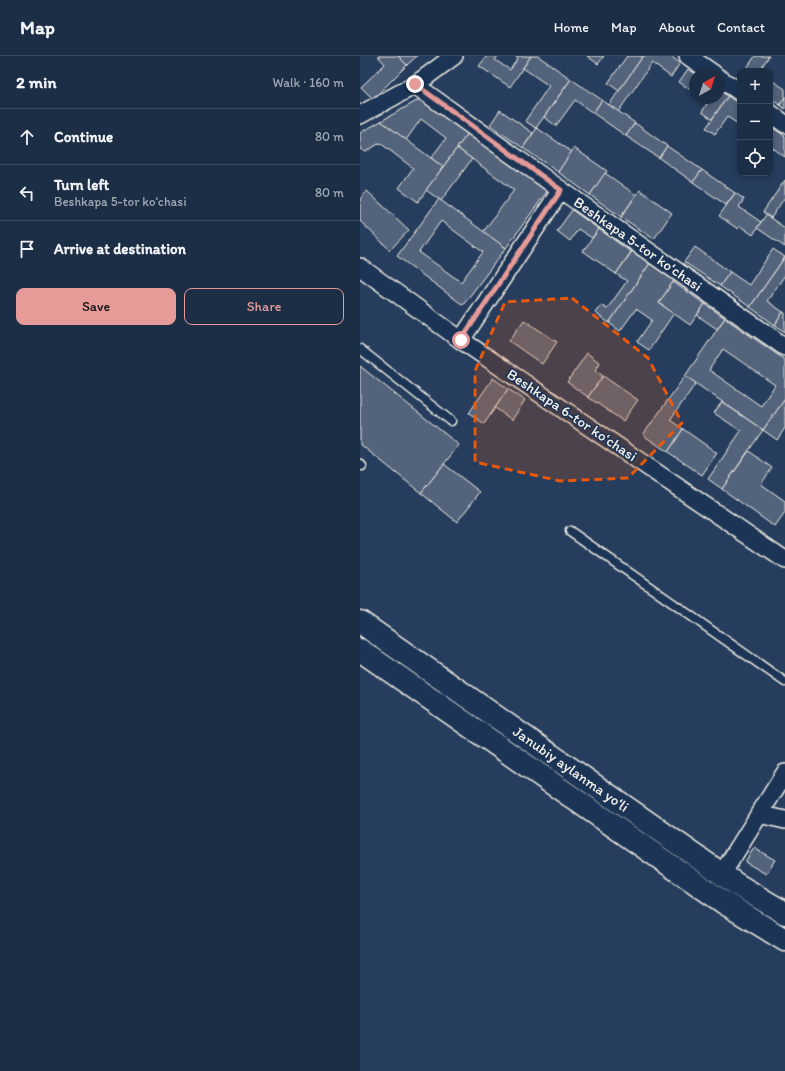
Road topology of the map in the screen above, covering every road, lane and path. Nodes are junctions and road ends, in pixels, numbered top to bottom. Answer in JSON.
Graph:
{"nodes":[{"id":1,"x":454,"y":56,"type":"edge"},
{"id":2,"x":688,"y":56,"type":"edge"},
{"id":3,"x":705,"y":68,"type":"edge"},
{"id":4,"x":725,"y":82,"type":"edge"},
{"id":5,"x":415,"y":84,"type":"junction"},
{"id":6,"x":737,"y":90,"type":"edge"},
{"id":7,"x":360,"y":115,"type":"edge"},
{"id":8,"x":773,"y":115,"type":"edge"},
{"id":9,"x":785,"y":124,"type":"edge"},
{"id":10,"x":561,"y":190,"type":"junction"},
{"id":11,"x":360,"y":267,"type":"edge"},
{"id":12,"x":461,"y":340,"type":"junction"},
{"id":13,"x":785,"y":347,"type":"edge"},
{"id":14,"x":360,"y":349,"type":"edge"},
{"id":15,"x":451,"y":421,"type":"dead end"},
{"id":16,"x":570,"y":531,"type":"dead end"},
{"id":17,"x":785,"y":560,"type":"edge"},
{"id":18,"x":360,"y":622,"type":"edge"},
{"id":19,"x":360,"y":650,"type":"edge"},
{"id":20,"x":785,"y":682,"type":"edge"},
{"id":21,"x":785,"y":773,"type":"edge"},
{"id":22,"x":759,"y":814,"type":"junction"},
{"id":23,"x":785,"y":820,"type":"edge"},
{"id":24,"x":722,"y":874,"type":"junction"},
{"id":25,"x":785,"y":913,"type":"edge"},
{"id":26,"x":785,"y":940,"type":"edge"}],
"edges":[{"from":1,"to":5,"type":"street"},
{"from":2,"to":3,"type":"street"},
{"from":4,"to":6,"type":"street"},
{"from":5,"to":7,"type":"street"},
{"from":5,"to":10,"type":"street","name":"Beshkapa 5-tor koʻchasi"},
{"from":8,"to":9,"type":"street"},
{"from":10,"to":12,"type":"street"},
{"from":10,"to":13,"type":"street","name":"Beshkapa 5-tor koʻchasi"},
{"from":11,"to":12,"type":"street","name":"Beshkapa 6-tor koʻchasi"},
{"from":12,"to":17,"type":"street","name":"Beshkapa 6-tor koʻchasi"},
{"from":14,"to":15,"type":"lane"},
{"from":16,"to":20,"type":"lane"},
{"from":18,"to":24,"type":"highway","name":"Janubiy aylanma yoʻli"},
{"from":19,"to":26,"type":"highway","name":"Janubiy aylanma yoʻli"},
{"from":21,"to":22,"type":"street"},
{"from":22,"to":23,"type":"street"},
{"from":22,"to":24,"type":"street"},
{"from":24,"to":25,"type":"highway","name":"Janubiy aylanma yoʻli"}]}
